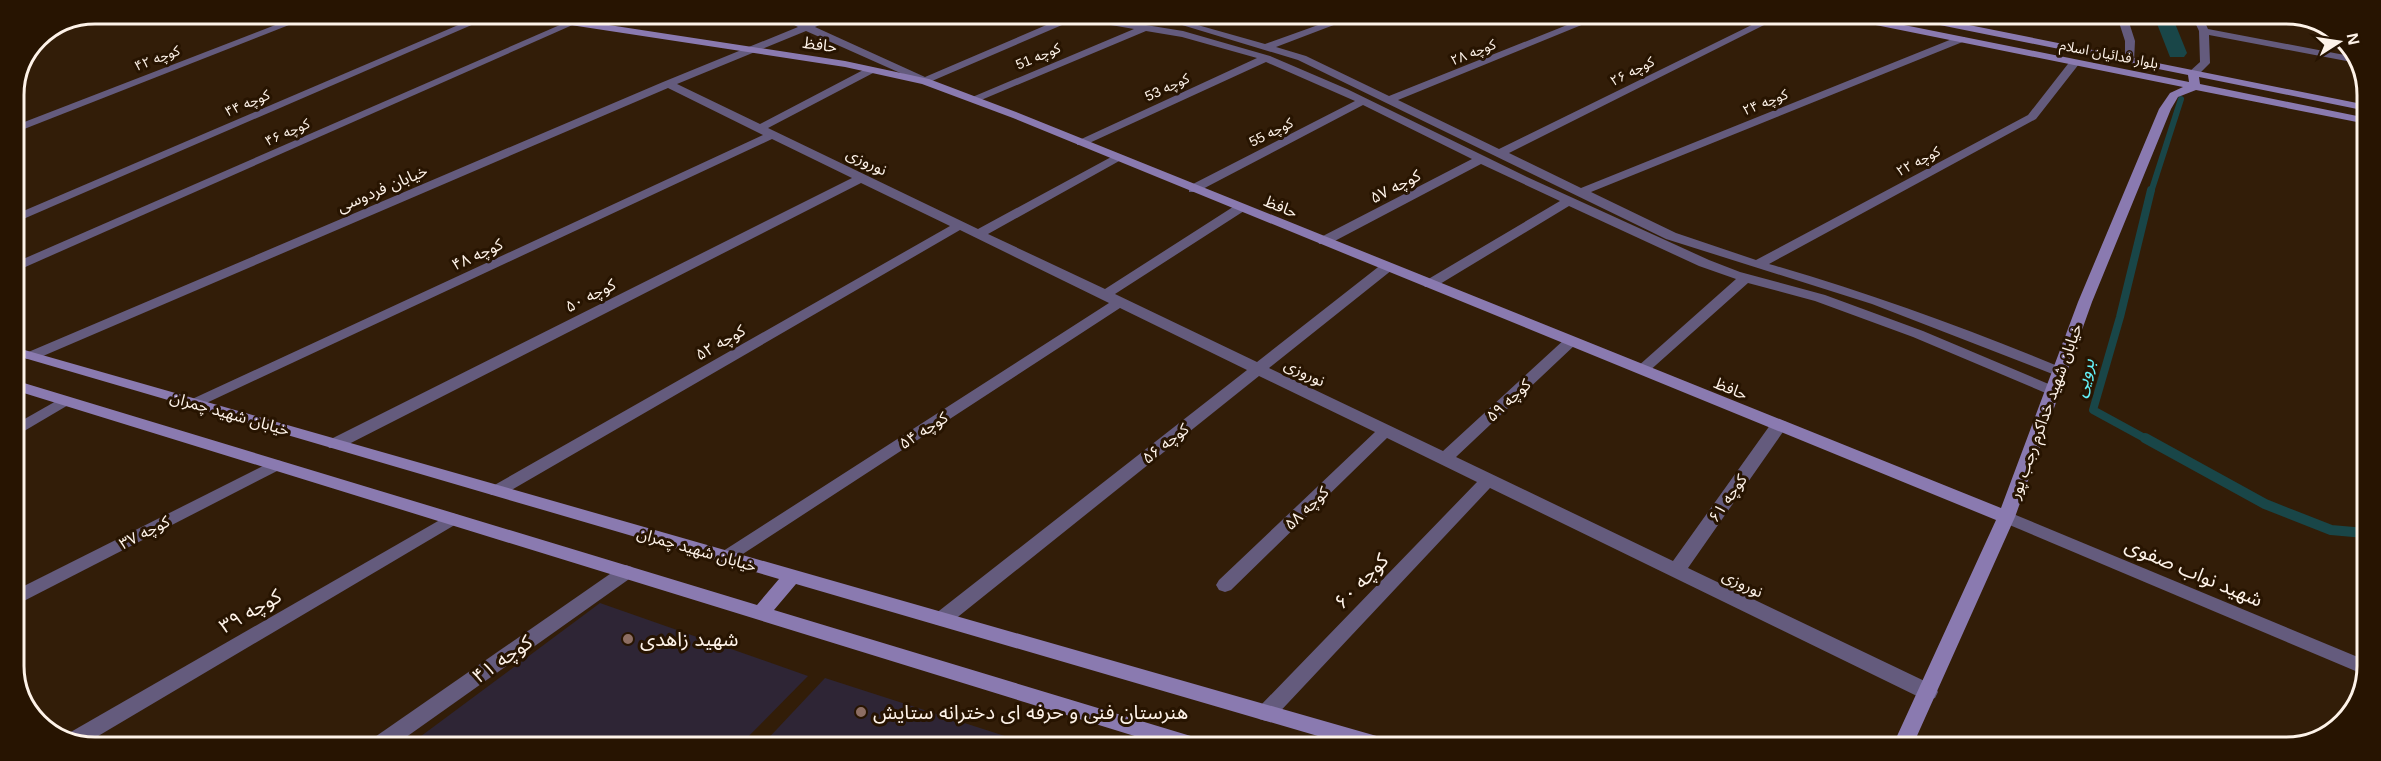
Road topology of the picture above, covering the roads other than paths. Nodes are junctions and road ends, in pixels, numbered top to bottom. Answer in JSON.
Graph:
{"nodes":[{"id":1,"x":286,"y":24,"type":"edge"},
{"id":2,"x":469,"y":24,"type":"edge"},
{"id":3,"x":570,"y":24,"type":"edge"},
{"id":4,"x":578,"y":24,"type":"edge"},
{"id":5,"x":798,"y":24,"type":"edge"},
{"id":6,"x":812,"y":24,"type":"edge"},
{"id":7,"x":1051,"y":24,"type":"edge"},
{"id":8,"x":1128,"y":24,"type":"edge"},
{"id":9,"x":1181,"y":24,"type":"edge"},
{"id":10,"x":1333,"y":24,"type":"edge"},
{"id":11,"x":1579,"y":24,"type":"edge"},
{"id":12,"x":1761,"y":24,"type":"edge"},
{"id":13,"x":1886,"y":24,"type":"edge"},
{"id":14,"x":1975,"y":24,"type":"edge"},
{"id":15,"x":2124,"y":24,"type":"edge"},
{"id":16,"x":2201,"y":24,"type":"edge"},
{"id":17,"x":804,"y":27,"type":"junction"},
{"id":18,"x":1147,"y":27,"type":"junction"},
{"id":19,"x":2204,"y":31,"type":"junction"},
{"id":20,"x":1961,"y":39,"type":"junction"},
{"id":21,"x":746,"y":51,"type":"junction"},
{"id":22,"x":1266,"y":52,"type":"junction"},
{"id":23,"x":2346,"y":58,"type":"edge"},
{"id":24,"x":2130,"y":60,"type":"junction"},
{"id":25,"x":2074,"y":62,"type":"junction"},
{"id":26,"x":871,"y":70,"type":"junction"},
{"id":27,"x":2194,"y":80,"type":"junction"},
{"id":28,"x":925,"y":81,"type":"junction"},
{"id":29,"x":667,"y":84,"type":"junction"},
{"id":30,"x":974,"y":100,"type":"junction"},
{"id":31,"x":1388,"y":100,"type":"junction"},
{"id":32,"x":1363,"y":101,"type":"junction"},
{"id":33,"x":2357,"y":106,"type":"edge"},
{"id":34,"x":2357,"y":119,"type":"edge"},
{"id":35,"x":24,"y":126,"type":"edge"},
{"id":36,"x":766,"y":132,"type":"junction"},
{"id":37,"x":1081,"y":143,"type":"junction"},
{"id":38,"x":1500,"y":153,"type":"junction"},
{"id":39,"x":1117,"y":158,"type":"junction"},
{"id":40,"x":1482,"y":159,"type":"junction"},
{"id":41,"x":861,"y":178,"type":"junction"},
{"id":42,"x":1194,"y":189,"type":"junction"},
{"id":43,"x":1581,"y":192,"type":"junction"},
{"id":44,"x":1569,"y":201,"type":"junction"},
{"id":45,"x":1240,"y":208,"type":"junction"},
{"id":46,"x":24,"y":215,"type":"edge"},
{"id":47,"x":960,"y":225,"type":"junction"},
{"id":48,"x":978,"y":234,"type":"junction"},
{"id":49,"x":1323,"y":242,"type":"junction"},
{"id":50,"x":24,"y":264,"type":"edge"},
{"id":51,"x":1757,"y":265,"type":"junction"},
{"id":52,"x":1388,"y":267,"type":"junction"},
{"id":53,"x":1745,"y":278,"type":"junction"},
{"id":54,"x":1430,"y":284,"type":"junction"},
{"id":55,"x":1112,"y":299,"type":"junction"},
{"id":56,"x":1571,"y":341,"type":"junction"},
{"id":57,"x":24,"y":354,"type":"edge"},
{"id":58,"x":31,"y":356,"type":"junction"},
{"id":59,"x":1258,"y":369,"type":"junction"},
{"id":60,"x":1642,"y":370,"type":"junction"},
{"id":61,"x":2060,"y":372,"type":"junction"},
{"id":62,"x":24,"y":388,"type":"edge"},
{"id":63,"x":2053,"y":391,"type":"junction"},
{"id":64,"x":65,"y":401,"type":"junction"},
{"id":65,"x":195,"y":403,"type":"junction"},
{"id":66,"x":1779,"y":425,"type":"junction"},
{"id":67,"x":24,"y":426,"type":"edge"},
{"id":68,"x":1386,"y":430,"type":"junction"},
{"id":69,"x":335,"y":444,"type":"junction"},
{"id":70,"x":1445,"y":459,"type":"junction"},
{"id":71,"x":275,"y":465,"type":"junction"},
{"id":72,"x":1488,"y":480,"type":"junction"},
{"id":73,"x":497,"y":491,"type":"junction"},
{"id":74,"x":2006,"y":517,"type":"junction"},
{"id":75,"x":452,"y":519,"type":"junction"},
{"id":76,"x":726,"y":557,"type":"junction"},
{"id":77,"x":1676,"y":571,"type":"junction"},
{"id":78,"x":626,"y":572,"type":"junction"},
{"id":79,"x":792,"y":576,"type":"junction"},
{"id":80,"x":1225,"y":585,"type":"dead end"},
{"id":81,"x":24,"y":593,"type":"edge"},
{"id":82,"x":760,"y":614,"type":"junction"},
{"id":83,"x":942,"y":620,"type":"junction"},
{"id":84,"x":2357,"y":665,"type":"edge"},
{"id":85,"x":1928,"y":692,"type":"junction"},
{"id":86,"x":1266,"y":713,"type":"junction"},
{"id":87,"x":81,"y":735,"type":"edge"},
{"id":88,"x":390,"y":737,"type":"edge"},
{"id":89,"x":1164,"y":737,"type":"edge"},
{"id":90,"x":1349,"y":737,"type":"edge"},
{"id":91,"x":1907,"y":737,"type":"edge"}],
"edges":[{"from":1,"to":35,"type":"street","name":"کوچه ۴۲"},
{"from":2,"to":46,"type":"street","name":"کوچه ۴۴"},
{"from":3,"to":50,"type":"street","name":"کوچه ۴۶"},
{"from":4,"to":21,"type":"street","name":"حافظ"},
{"from":5,"to":17,"type":"street"},
{"from":6,"to":17,"type":"street","name":"خیابان فردوسی"},
{"from":7,"to":28,"type":"street"},
{"from":8,"to":18,"type":"street"},
{"from":9,"to":22,"type":"street"},
{"from":10,"to":22,"type":"street","name":"کوچه 53"},
{"from":11,"to":31,"type":"street","name":"کوچه ۲۸"},
{"from":12,"to":38,"type":"street","name":"کوچه ۲۶"},
{"from":13,"to":20,"type":"street","name":"بلوار فدائیان اسلام"},
{"from":14,"to":24,"type":"street","name":"بلوار فدائیان اسلام"},
{"from":15,"to":24,"type":"street"},
{"from":16,"to":19,"type":"street"},
{"from":17,"to":21,"type":"street","name":"خیابان فردوسی"},
{"from":17,"to":28,"type":"street"},
{"from":18,"to":22,"type":"street"},
{"from":18,"to":30,"type":"street","name":"کوچه 51"},
{"from":19,"to":23,"type":"street"},
{"from":19,"to":27,"type":"street"},
{"from":20,"to":25,"type":"street","name":"بلوار فدائیان اسلام"},
{"from":20,"to":43,"type":"street","name":"کوچه ۲۴"},
{"from":21,"to":26,"type":"street","name":"حافظ"},
{"from":21,"to":29,"type":"street","name":"خیابان فردوسی"},
{"from":22,"to":31,"type":"street"},
{"from":22,"to":32,"type":"street"},
{"from":22,"to":37,"type":"street","name":"کوچه 53"},
{"from":24,"to":27,"type":"street","name":"بلوار فدائیان اسلام"},
{"from":25,"to":27,"type":"street","name":"بلوار فدائیان اسلام"},
{"from":25,"to":51,"type":"street","name":"کوچه ۲۲"},
{"from":26,"to":28,"type":"street","name":"حافظ"},
{"from":26,"to":36,"type":"street","name":"کوچه ۴۸"},
{"from":27,"to":33,"type":"street","name":"بلوار فدائیان اسلام"},
{"from":27,"to":34,"type":"street","name":"بلوار فدائیان اسلام"},
{"from":27,"to":61,"type":"street","name":"خیابان شهید خداکرم رجب پور"},
{"from":28,"to":30,"type":"street","name":"حافظ"},
{"from":29,"to":36,"type":"street","name":"نوروزی"},
{"from":29,"to":58,"type":"street","name":"خیابان فردوسی"},
{"from":30,"to":37,"type":"street","name":"حافظ"},
{"from":31,"to":38,"type":"street"},
{"from":32,"to":40,"type":"street"},
{"from":32,"to":42,"type":"street","name":"کوچه 55"},
{"from":36,"to":41,"type":"street","name":"نوروزی"},
{"from":36,"to":65,"type":"street","name":"کوچه ۴۸"},
{"from":37,"to":39,"type":"street","name":"حافظ"},
{"from":38,"to":43,"type":"street"},
{"from":39,"to":42,"type":"street","name":"حافظ"},
{"from":39,"to":48,"type":"street"},
{"from":40,"to":44,"type":"street"},
{"from":40,"to":49,"type":"street","name":"کوچه ۵۷"},
{"from":41,"to":47,"type":"street","name":"نوروزی"},
{"from":41,"to":69,"type":"street","name":"کوچه ۵۰"},
{"from":42,"to":45,"type":"street","name":"حافظ"},
{"from":43,"to":51,"type":"street"},
{"from":44,"to":53,"type":"street"},
{"from":44,"to":54,"type":"street"},
{"from":45,"to":49,"type":"street","name":"حافظ"},
{"from":45,"to":55,"type":"street","name":"کوچه ۵۴"},
{"from":47,"to":48,"type":"street","name":"نوروزی"},
{"from":47,"to":73,"type":"street","name":"کوچه ۵۲"},
{"from":48,"to":55,"type":"street","name":"نوروزی"},
{"from":49,"to":52,"type":"street","name":"حافظ"},
{"from":51,"to":61,"type":"street"},
{"from":52,"to":54,"type":"street","name":"حافظ"},
{"from":52,"to":59,"type":"street","name":"کوچه ۵۶"},
{"from":53,"to":60,"type":"street"},
{"from":53,"to":63,"type":"street"},
{"from":54,"to":56,"type":"street","name":"حافظ"},
{"from":55,"to":59,"type":"street","name":"نوروزی"},
{"from":55,"to":76,"type":"street","name":"کوچه ۵۴"},
{"from":56,"to":60,"type":"street","name":"حافظ"},
{"from":56,"to":70,"type":"street","name":"کوچه ۵۹"},
{"from":57,"to":58,"type":"street","name":"خیابان شهید چمران"},
{"from":58,"to":65,"type":"street","name":"خیابان شهید چمران"},
{"from":59,"to":68,"type":"street","name":"نوروزی"},
{"from":59,"to":83,"type":"street","name":"کوچه ۵۶"},
{"from":60,"to":66,"type":"street","name":"حافظ"},
{"from":61,"to":63,"type":"street","name":"خیابان شهید خداکرم رجب پور"},
{"from":62,"to":64,"type":"street"},
{"from":63,"to":74,"type":"street","name":"خیابان شهید خداکرم رجب پور"},
{"from":64,"to":67,"type":"street"},
{"from":64,"to":71,"type":"street"},
{"from":65,"to":69,"type":"street","name":"خیابان شهید چمران"},
{"from":66,"to":74,"type":"street","name":"حافظ"},
{"from":66,"to":77,"type":"street","name":"کوچه ۶۱"},
{"from":68,"to":70,"type":"street","name":"نوروزی"},
{"from":68,"to":80,"type":"street","name":"کوچه ۵۸"},
{"from":69,"to":73,"type":"street","name":"خیابان شهید چمران"},
{"from":70,"to":72,"type":"street","name":"نوروزی"},
{"from":71,"to":75,"type":"street"},
{"from":71,"to":81,"type":"street","name":"کوچه ۳۷"},
{"from":72,"to":77,"type":"street","name":"نوروزی"},
{"from":72,"to":86,"type":"street","name":"کوچه ۶۰"},
{"from":73,"to":76,"type":"street","name":"خیابان شهید چمران"},
{"from":74,"to":84,"type":"street","name":"شهید نواب صفوی"},
{"from":74,"to":85,"type":"street","name":"خیابان شهید خداکرم رجب پور"},
{"from":75,"to":78,"type":"street"},
{"from":75,"to":87,"type":"street","name":"کوچه ۳۹"},
{"from":76,"to":79,"type":"street","name":"خیابان شهید چمران"},
{"from":77,"to":85,"type":"street","name":"نوروزی"},
{"from":78,"to":82,"type":"street"},
{"from":78,"to":88,"type":"street","name":"کوچه ۴۱"},
{"from":79,"to":82,"type":"street"},
{"from":79,"to":83,"type":"street","name":"خیابان شهید چمران"},
{"from":82,"to":89,"type":"street"},
{"from":83,"to":86,"type":"street","name":"خیابان شهید چمران"},
{"from":85,"to":91,"type":"street","name":"خیابان شهید خداکرم رجب پور"},
{"from":86,"to":90,"type":"street","name":"خیابان شهید چمران"}]}
